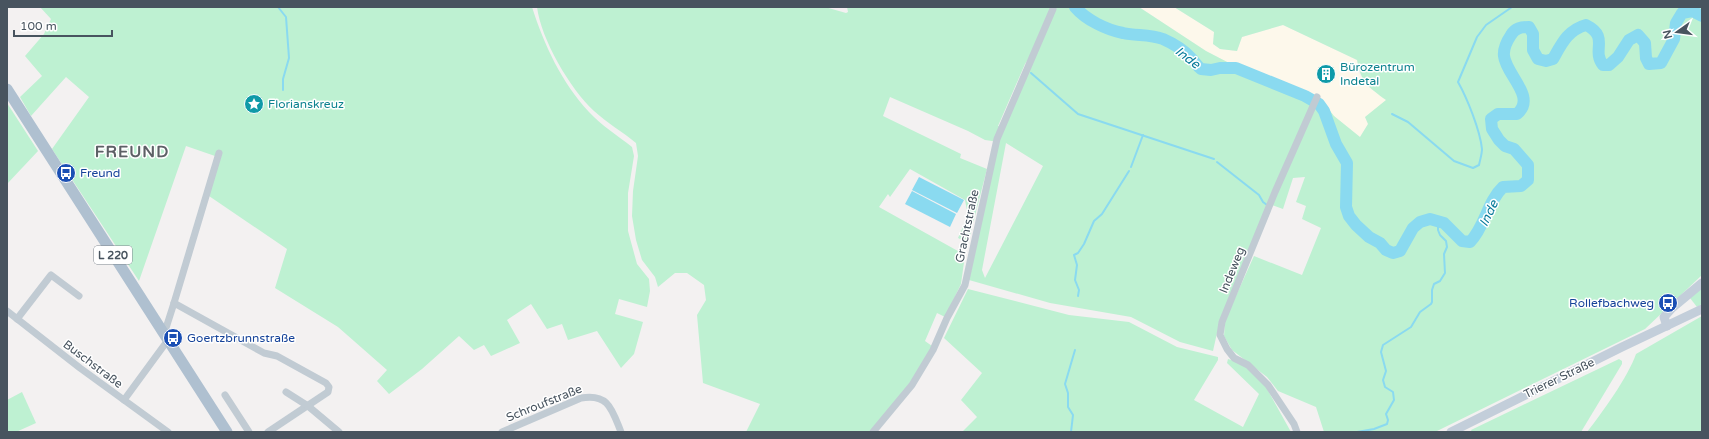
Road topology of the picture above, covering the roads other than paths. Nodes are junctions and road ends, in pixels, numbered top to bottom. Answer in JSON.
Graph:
{"nodes":[{"id":1,"x":1053,"y":9,"type":"dead end"},
{"id":2,"x":7,"y":89,"type":"edge"},
{"id":3,"x":1317,"y":97,"type":"dead end"},
{"id":4,"x":219,"y":153,"type":"dead end"},
{"id":5,"x":1702,"y":284,"type":"edge"},
{"id":6,"x":79,"y":296,"type":"dead end"},
{"id":7,"x":174,"y":303,"type":"junction"},
{"id":8,"x":1702,"y":309,"type":"edge"},
{"id":9,"x":7,"y":311,"type":"edge"},
{"id":10,"x":17,"y":319,"type":"junction"},
{"id":11,"x":1667,"y":326,"type":"junction"},
{"id":12,"x":162,"y":330,"type":"junction"},
{"id":13,"x":168,"y":340,"type":"junction"},
{"id":14,"x":286,"y":392,"type":"dead end"},
{"id":15,"x":225,"y":395,"type":"dead end"},
{"id":16,"x":124,"y":400,"type":"junction"},
{"id":17,"x":308,"y":406,"type":"junction"},
{"id":18,"x":168,"y":432,"type":"edge"},
{"id":19,"x":227,"y":432,"type":"edge"},
{"id":20,"x":249,"y":432,"type":"edge"},
{"id":21,"x":268,"y":432,"type":"edge"},
{"id":22,"x":339,"y":432,"type":"edge"},
{"id":23,"x":502,"y":432,"type":"edge"},
{"id":24,"x":621,"y":432,"type":"edge"},
{"id":25,"x":873,"y":432,"type":"edge"},
{"id":26,"x":1297,"y":432,"type":"edge"},
{"id":27,"x":1451,"y":432,"type":"edge"}],
"edges":[{"from":1,"to":25,"type":"street","name":"Grachtstraße"},
{"from":2,"to":12,"type":"main road","number":"L 220"},
{"from":3,"to":26,"type":"street","name":"Indeweg"},
{"from":4,"to":7,"type":"street"},
{"from":5,"to":11,"type":"main road"},
{"from":6,"to":10,"type":"street"},
{"from":7,"to":12,"type":"street"},
{"from":7,"to":17,"type":"street"},
{"from":8,"to":11,"type":"main road","name":"Trierer Straße"},
{"from":9,"to":10,"type":"street","name":"Buschstraße"},
{"from":10,"to":16,"type":"street","name":"Buschstraße"},
{"from":11,"to":27,"type":"main road","name":"Trierer Straße"},
{"from":12,"to":13,"type":"main road","number":"L 220"},
{"from":13,"to":16,"type":"street"},
{"from":13,"to":19,"type":"main road","number":"L 220"},
{"from":14,"to":17,"type":"street"},
{"from":15,"to":20,"type":"street"},
{"from":16,"to":18,"type":"street","name":"Buschstraße"},
{"from":17,"to":21,"type":"street"},
{"from":17,"to":22,"type":"street"},
{"from":23,"to":24,"type":"street","name":"Schroufstraße"}]}
